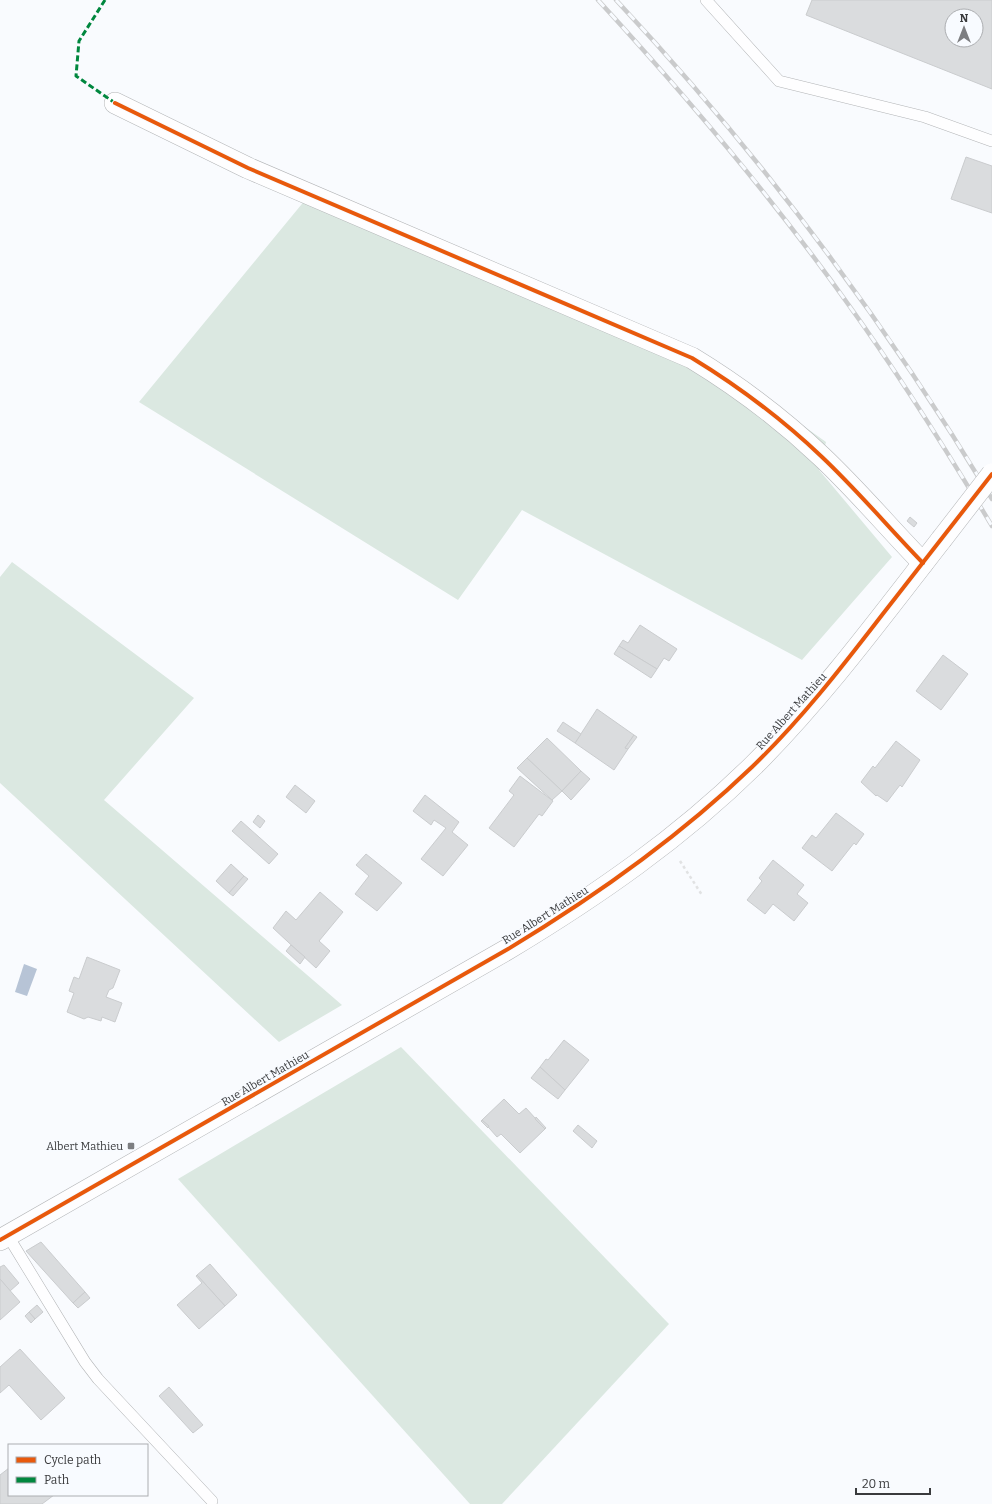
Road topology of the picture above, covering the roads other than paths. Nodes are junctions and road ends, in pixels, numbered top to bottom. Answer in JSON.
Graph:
{"nodes":[{"id":1,"x":706,"y":0,"type":"edge"},
{"id":2,"x":116,"y":103,"type":"dead end"},
{"id":3,"x":992,"y":141,"type":"edge"},
{"id":4,"x":992,"y":474,"type":"edge"},
{"id":5,"x":923,"y":563,"type":"junction"},
{"id":6,"x":4,"y":1238,"type":"edge"},
{"id":7,"x":212,"y":1501,"type":"dead end"}],
"edges":[{"from":1,"to":3,"type":"lane"},
{"from":2,"to":5,"type":"street"},
{"from":4,"to":5,"type":"street","name":"Rue Albert Mathieu","bridge":true},
{"from":5,"to":6,"type":"street","name":"Rue Albert Mathieu"},
{"from":6,"to":7,"type":"lane"}]}
